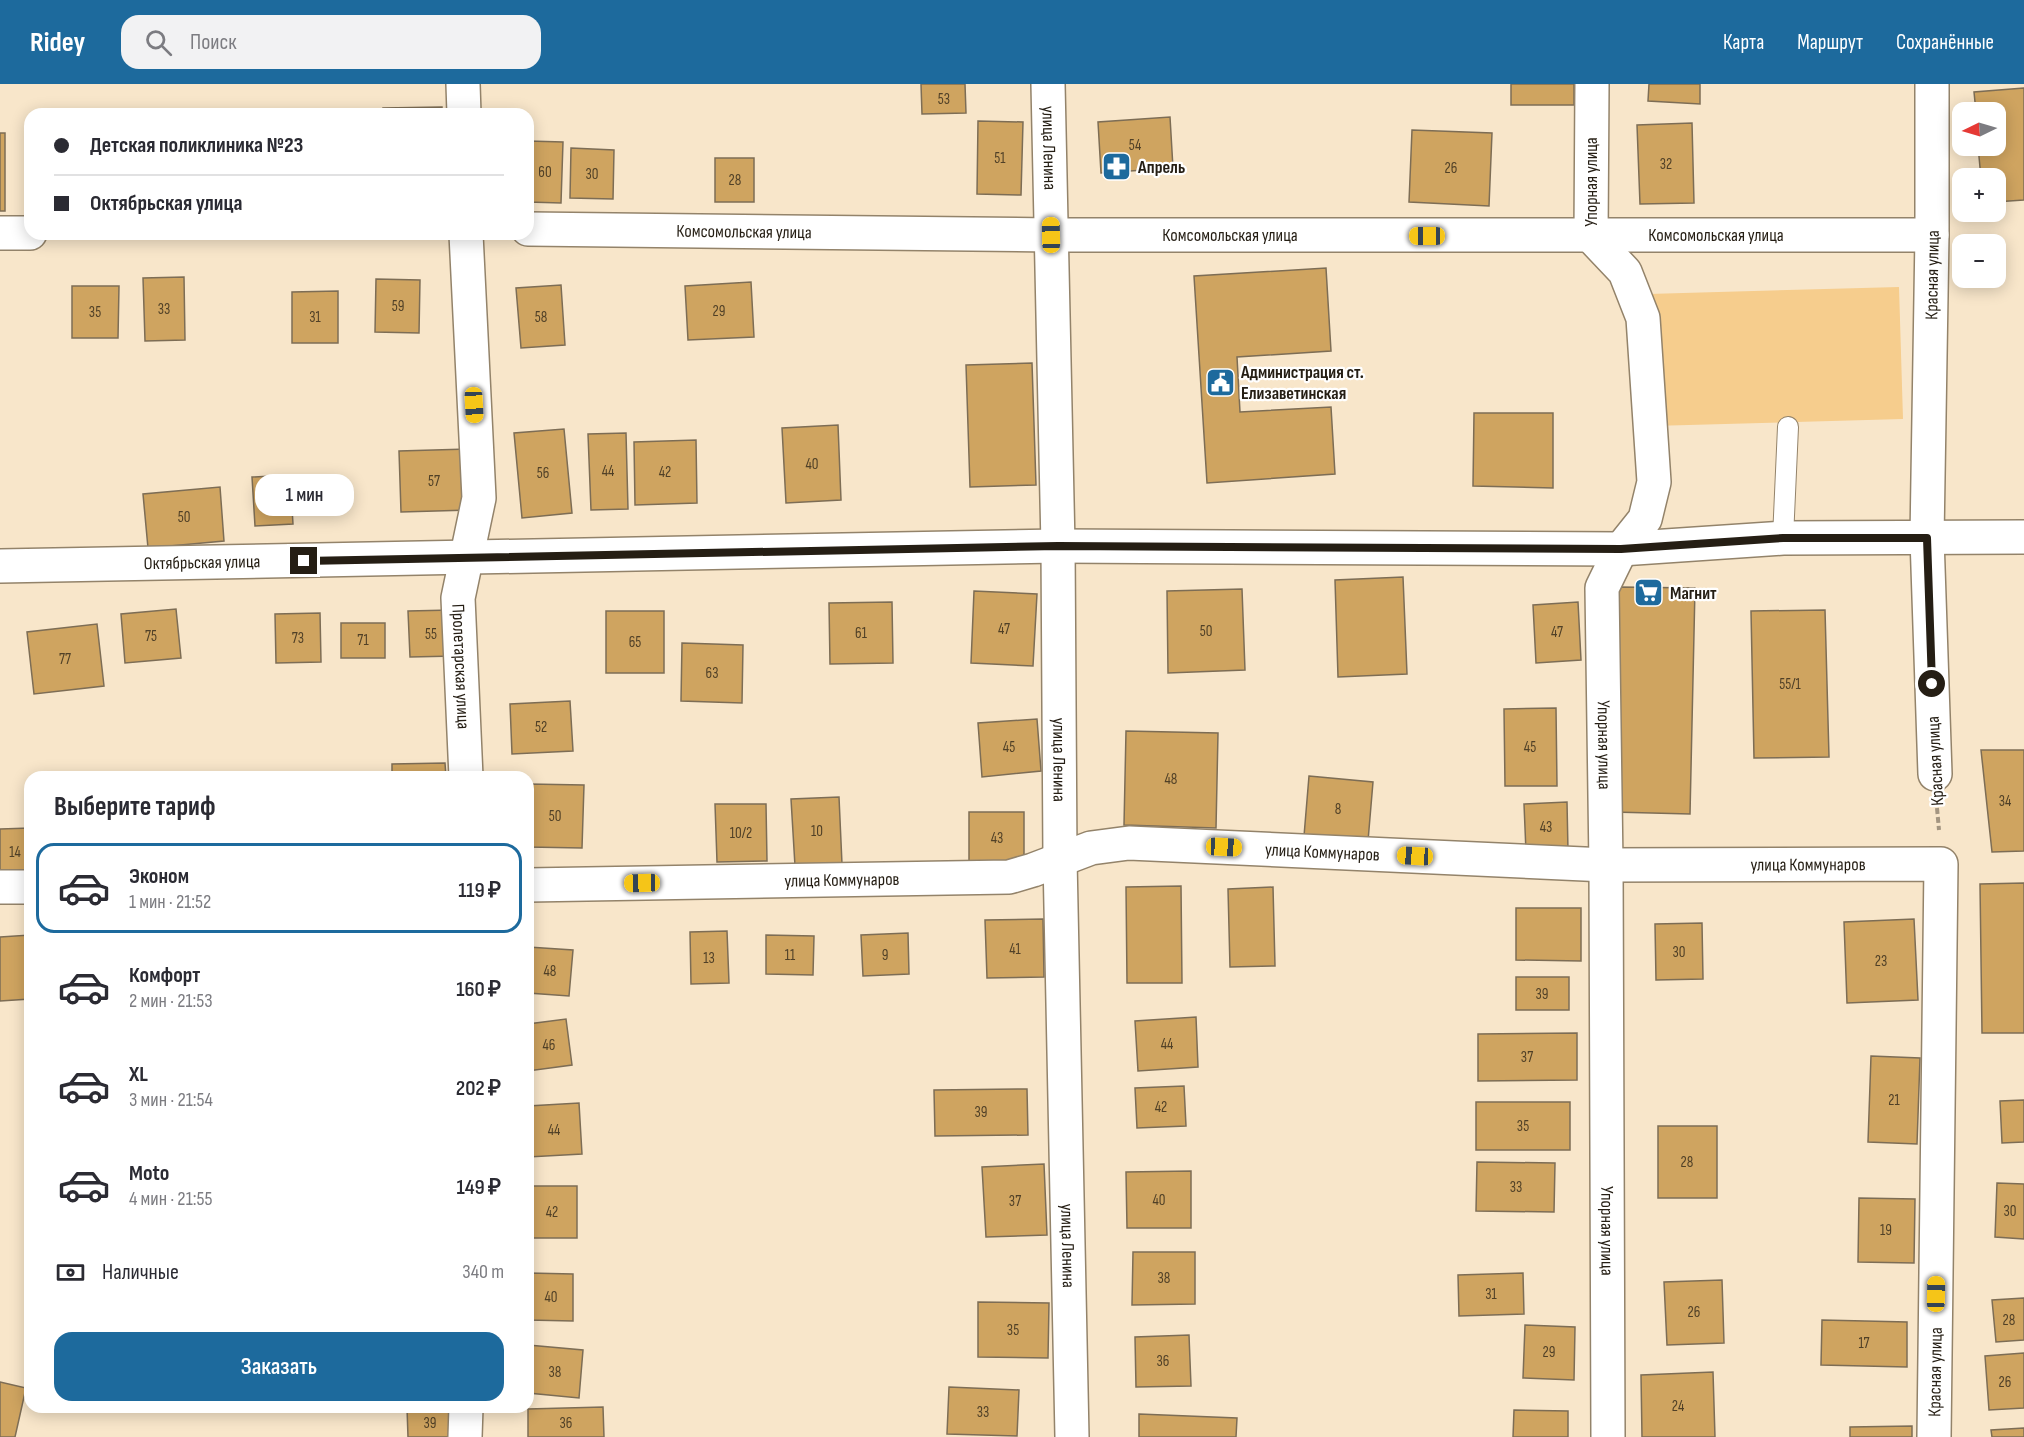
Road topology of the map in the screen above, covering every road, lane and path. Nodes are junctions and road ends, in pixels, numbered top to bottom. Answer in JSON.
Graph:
{"nodes":[{"id":1,"x":463,"y":84,"type":"edge"},
{"id":2,"x":1048,"y":84,"type":"edge"},
{"id":3,"x":1592,"y":84,"type":"edge"},
{"id":4,"x":1932,"y":84,"type":"edge"},
{"id":5,"x":464,"y":108,"type":"edge"},
{"id":6,"x":534,"y":229,"type":"edge"},
{"id":7,"x":0,"y":233,"type":"edge"},
{"id":8,"x":24,"y":233,"type":"edge"},
{"id":9,"x":1051,"y":235,"type":"junction"},
{"id":10,"x":1932,"y":235,"type":"junction"},
{"id":11,"x":1591,"y":236,"type":"junction"},
{"id":12,"x":466,"y":240,"type":"edge"},
{"id":13,"x":1788,"y":427,"type":"dead end"},
{"id":14,"x":2024,"y":537,"type":"edge"},
{"id":15,"x":1783,"y":538,"type":"junction"},
{"id":16,"x":1927,"y":538,"type":"junction"},
{"id":17,"x":1058,"y":546,"type":"junction"},
{"id":18,"x":1621,"y":549,"type":"junction"},
{"id":19,"x":468,"y":558,"type":"junction"},
{"id":20,"x":0,"y":566,"type":"edge"},
{"id":21,"x":466,"y":771,"type":"edge"},
{"id":22,"x":1935,"y":774,"type":"joint"},
{"id":23,"x":1060,"y":859,"type":"junction"},
{"id":24,"x":1941,"y":864,"type":"junction"},
{"id":25,"x":1606,"y":865,"type":"junction"},
{"id":26,"x":534,"y":885,"type":"edge"},
{"id":27,"x":0,"y":887,"type":"edge"},
{"id":28,"x":24,"y":887,"type":"edge"},
{"id":29,"x":465,"y":1413,"type":"edge"},
{"id":30,"x":465,"y":1437,"type":"edge"},
{"id":31,"x":1072,"y":1437,"type":"edge"},
{"id":32,"x":1608,"y":1437,"type":"edge"},
{"id":33,"x":1934,"y":1437,"type":"edge"}],
"edges":[{"from":1,"to":5,"type":"street"},
{"from":2,"to":9,"type":"street","name":"улица Ленина"},
{"from":3,"to":11,"type":"street","name":"Упорная улица"},
{"from":4,"to":10,"type":"street","name":"Красная улица"},
{"from":6,"to":9,"type":"street","name":"Комсомольская улица"},
{"from":7,"to":8,"type":"street"},
{"from":9,"to":11,"type":"street","name":"Комсомольская улица"},
{"from":9,"to":17,"type":"street","name":"улица Ленина"},
{"from":10,"to":11,"type":"street","name":"Комсомольская улица"},
{"from":10,"to":16,"type":"street","name":"Красная улица"},
{"from":11,"to":18,"type":"street","name":"Упорная улица"},
{"from":12,"to":19,"type":"street","name":"Пролетарская улица"},
{"from":13,"to":15,"type":"lane"},
{"from":14,"to":16,"type":"street","name":"Октябрьская улица"},
{"from":15,"to":16,"type":"street","name":"Октябрьская улица"},
{"from":15,"to":18,"type":"street","name":"Октябрьская улица"},
{"from":16,"to":22,"type":"street","name":"Красная улица"},
{"from":17,"to":18,"type":"street","name":"Октябрьская улица"},
{"from":17,"to":19,"type":"street","name":"Октябрьская улица"},
{"from":17,"to":23,"type":"street","name":"улица Ленина"},
{"from":18,"to":25,"type":"street","name":"Упорная улица"},
{"from":19,"to":20,"type":"street","name":"Октябрьская улица"},
{"from":19,"to":21,"type":"street","name":"Пролетарская улица"},
{"from":22,"to":24,"type":"path","name":"Красная улица"},
{"from":23,"to":25,"type":"street","name":"улица Коммунаров"},
{"from":23,"to":26,"type":"street","name":"улица Коммунаров"},
{"from":23,"to":31,"type":"street","name":"улица Ленина"},
{"from":24,"to":25,"type":"street","name":"улица Коммунаров"},
{"from":24,"to":33,"type":"street","name":"Красная улица"},
{"from":25,"to":32,"type":"street","name":"Упорная улица"},
{"from":27,"to":28,"type":"street"},
{"from":29,"to":30,"type":"street"}]}
